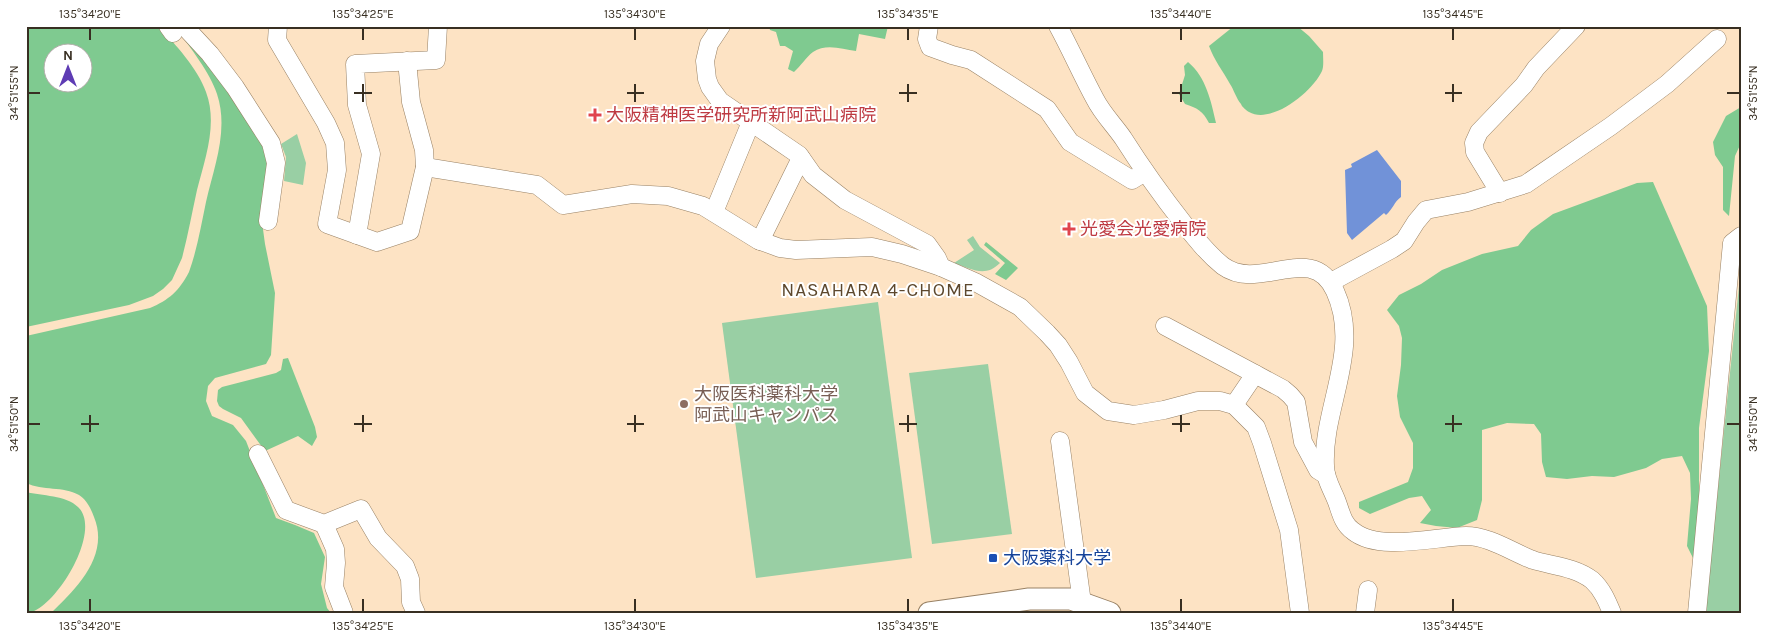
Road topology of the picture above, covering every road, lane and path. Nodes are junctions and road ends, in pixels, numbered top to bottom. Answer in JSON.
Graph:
{"nodes":[{"id":1,"x":278,"y":26,"type":"edge"},
{"id":2,"x":438,"y":26,"type":"edge"},
{"id":3,"x":721,"y":26,"type":"edge"},
{"id":4,"x":929,"y":26,"type":"edge"},
{"id":5,"x":1058,"y":26,"type":"edge"},
{"id":6,"x":1576,"y":26,"type":"edge"},
{"id":7,"x":175,"y":28,"type":"edge"},
{"id":8,"x":1717,"y":39,"type":"dead end"},
{"id":9,"x":407,"y":61,"type":"junction"},
{"id":10,"x":751,"y":122,"type":"junction"},
{"id":11,"x":801,"y":158,"type":"junction"},
{"id":12,"x":425,"y":167,"type":"junction"},
{"id":13,"x":1146,"y":172,"type":"junction"},
{"id":14,"x":1500,"y":193,"type":"junction"},
{"id":15,"x":714,"y":212,"type":"junction"},
{"id":16,"x":268,"y":222,"type":"dead end"},
{"id":17,"x":357,"y":235,"type":"junction"},
{"id":18,"x":1741,"y":236,"type":"edge"},
{"id":19,"x":760,"y":241,"type":"junction"},
{"id":20,"x":941,"y":268,"type":"junction"},
{"id":21,"x":1331,"y":282,"type":"junction"},
{"id":22,"x":1165,"y":326,"type":"dead end"},
{"id":23,"x":1255,"y":374,"type":"junction"},
{"id":24,"x":1234,"y":405,"type":"junction"},
{"id":25,"x":1060,"y":441,"type":"dead end"},
{"id":26,"x":258,"y":454,"type":"dead end"},
{"id":27,"x":1326,"y":475,"type":"junction"},
{"id":28,"x":324,"y":524,"type":"junction"},
{"id":29,"x":1368,"y":590,"type":"dead end"},
{"id":30,"x":1082,"y":602,"type":"junction"},
{"id":31,"x":1029,"y":606,"type":"edge"},
{"id":32,"x":1606,"y":608,"type":"edge"},
{"id":33,"x":344,"y":613,"type":"edge"},
{"id":34,"x":416,"y":613,"type":"edge"},
{"id":35,"x":929,"y":613,"type":"edge"},
{"id":36,"x":1110,"y":613,"type":"edge"},
{"id":37,"x":1300,"y":613,"type":"edge"},
{"id":38,"x":1365,"y":613,"type":"edge"},
{"id":39,"x":1697,"y":613,"type":"edge"}],
"edges":[{"from":1,"to":17,"type":"street"},
{"from":2,"to":9,"type":"street"},
{"from":3,"to":10,"type":"street"},
{"from":4,"to":13,"type":"street"},
{"from":5,"to":13,"type":"street"},
{"from":6,"to":14,"type":"street"},
{"from":7,"to":16,"type":"street"},
{"from":8,"to":14,"type":"street"},
{"from":9,"to":12,"type":"street"},
{"from":9,"to":17,"type":"street"},
{"from":10,"to":11,"type":"street"},
{"from":10,"to":15,"type":"street"},
{"from":11,"to":19,"type":"street"},
{"from":11,"to":20,"type":"street"},
{"from":12,"to":15,"type":"street"},
{"from":12,"to":17,"type":"street"},
{"from":13,"to":21,"type":"street"},
{"from":14,"to":21,"type":"street"},
{"from":15,"to":19,"type":"street"},
{"from":18,"to":39,"type":"street"},
{"from":19,"to":20,"type":"street"},
{"from":20,"to":24,"type":"street"},
{"from":21,"to":27,"type":"street"},
{"from":22,"to":23,"type":"street"},
{"from":23,"to":24,"type":"street"},
{"from":23,"to":27,"type":"street"},
{"from":24,"to":37,"type":"street"},
{"from":25,"to":30,"type":"street"},
{"from":26,"to":28,"type":"street"},
{"from":27,"to":32,"type":"street"},
{"from":28,"to":33,"type":"street"},
{"from":28,"to":34,"type":"street"},
{"from":29,"to":38,"type":"street"},
{"from":30,"to":31,"type":"street"},
{"from":30,"to":36,"type":"street"},
{"from":31,"to":35,"type":"street"}]}
